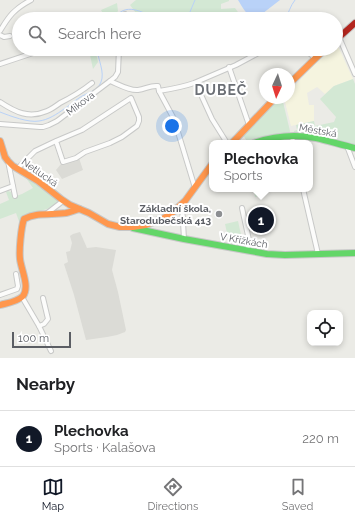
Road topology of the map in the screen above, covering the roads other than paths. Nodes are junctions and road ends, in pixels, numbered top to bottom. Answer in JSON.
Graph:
{"nodes":[{"id":1,"x":31,"y":0,"type":"edge"},
{"id":2,"x":22,"y":2,"type":"edge"},
{"id":3,"x":13,"y":12,"type":"edge"},
{"id":4,"x":12,"y":13,"type":"edge"},
{"id":5,"x":355,"y":23,"type":"edge"},
{"id":6,"x":0,"y":31,"type":"edge"},
{"id":7,"x":343,"y":33,"type":"edge"},
{"id":8,"x":0,"y":35,"type":"edge"},
{"id":9,"x":10,"y":36,"type":"dead end"},
{"id":10,"x":343,"y":50,"type":"edge"},
{"id":11,"x":24,"y":56,"type":"edge"},
{"id":12,"x":119,"y":56,"type":"edge"},
{"id":13,"x":253,"y":56,"type":"edge"},
{"id":14,"x":316,"y":56,"type":"edge"},
{"id":15,"x":314,"y":58,"type":"joint"},
{"id":16,"x":0,"y":64,"type":"edge"},
{"id":17,"x":229,"y":67,"type":"junction"},
{"id":18,"x":355,"y":74,"type":"edge"},
{"id":19,"x":295,"y":78,"type":"edge"},
{"id":20,"x":110,"y":81,"type":"junction"},
{"id":21,"x":92,"y":83,"type":"dead end"},
{"id":22,"x":159,"y":88,"type":"junction"},
{"id":23,"x":202,"y":97,"type":"dead end"},
{"id":24,"x":0,"y":102,"type":"edge"},
{"id":25,"x":269,"y":104,"type":"edge"},
{"id":26,"x":0,"y":124,"type":"edge"},
{"id":27,"x":249,"y":126,"type":"junction"},
{"id":28,"x":292,"y":136,"type":"junction"},
{"id":29,"x":225,"y":140,"type":"edge"},
{"id":30,"x":235,"y":140,"type":"edge"},
{"id":31,"x":267,"y":140,"type":"edge"},
{"id":32,"x":293,"y":140,"type":"edge"},
{"id":33,"x":0,"y":141,"type":"edge"},
{"id":34,"x":56,"y":141,"type":"junction"},
{"id":35,"x":347,"y":146,"type":"junction"},
{"id":36,"x":355,"y":148,"type":"edge"},
{"id":37,"x":8,"y":160,"type":"junction"},
{"id":38,"x":355,"y":167,"type":"edge"},
{"id":39,"x":18,"y":168,"type":"junction"},
{"id":40,"x":209,"y":168,"type":"edge"},
{"id":41,"x":13,"y":186,"type":"junction"},
{"id":42,"x":195,"y":188,"type":"junction"},
{"id":43,"x":0,"y":191,"type":"edge"},
{"id":44,"x":305,"y":192,"type":"edge"},
{"id":45,"x":15,"y":196,"type":"dead end"},
{"id":46,"x":63,"y":201,"type":"junction"},
{"id":47,"x":182,"y":205,"type":"junction"},
{"id":48,"x":242,"y":208,"type":"dead end"},
{"id":49,"x":79,"y":209,"type":"junction"},
{"id":50,"x":45,"y":214,"type":"junction"},
{"id":51,"x":132,"y":228,"type":"junction"},
{"id":52,"x":184,"y":239,"type":"junction"},
{"id":53,"x":247,"y":251,"type":"junction"},
{"id":54,"x":355,"y":253,"type":"edge"},
{"id":55,"x":318,"y":254,"type":"junction"},
{"id":56,"x":16,"y":274,"type":"dead end"},
{"id":57,"x":0,"y":295,"type":"edge"},
{"id":58,"x":22,"y":297,"type":"junction"},
{"id":59,"x":43,"y":298,"type":"dead end"},
{"id":60,"x":0,"y":305,"type":"edge"},
{"id":61,"x":39,"y":326,"type":"junction"},
{"id":62,"x":51,"y":351,"type":"dead end"}],
"edges":[{"from":1,"to":2,"type":"street"},
{"from":2,"to":3,"type":"street"},
{"from":4,"to":6,"type":"street"},
{"from":5,"to":7,"type":"street"},
{"from":8,"to":9,"type":"street"},
{"from":10,"to":18,"type":"street"},
{"from":11,"to":16,"type":"street"},
{"from":12,"to":20,"type":"street"},
{"from":13,"to":17,"type":"street"},
{"from":14,"to":15,"type":"street"},
{"from":15,"to":19,"type":"street"},
{"from":17,"to":22,"type":"street"},
{"from":17,"to":27,"type":"street"},
{"from":20,"to":22,"type":"street"},
{"from":20,"to":26,"type":"street","name":"Mikova"},
{"from":21,"to":24,"type":"street","name":"Mikova"},
{"from":22,"to":42,"type":"street"},
{"from":23,"to":29,"type":"street"},
{"from":25,"to":27,"type":"street"},
{"from":27,"to":30,"type":"street"},
{"from":28,"to":31,"type":"street","name":"Městská"},
{"from":28,"to":32,"type":"street"},
{"from":28,"to":35,"type":"street","name":"Městská"},
{"from":33,"to":37,"type":"street","name":"Netlucká"},
{"from":34,"to":34,"type":"street"},
{"from":34,"to":39,"type":"street"},
{"from":35,"to":36,"type":"street","name":"Městská"},
{"from":35,"to":38,"type":"street"},
{"from":37,"to":39,"type":"street","name":"Netlucká"},
{"from":37,"to":41,"type":"street"},
{"from":39,"to":46,"type":"street","name":"Netlucká"},
{"from":40,"to":42,"type":"street"},
{"from":41,"to":43,"type":"street"},
{"from":41,"to":45,"type":"street"},
{"from":42,"to":47,"type":"street"},
{"from":44,"to":55,"type":"street"},
{"from":46,"to":49,"type":"street","name":"Netlucká"},
{"from":46,"to":50,"type":"street"},
{"from":47,"to":51,"type":"street"},
{"from":47,"to":52,"type":"street"},
{"from":48,"to":53,"type":"street"},
{"from":49,"to":50,"type":"street"},
{"from":49,"to":51,"type":"street","name":"Netlucká"},
{"from":50,"to":58,"type":"street"},
{"from":51,"to":52,"type":"street","name":"V Křížkách"},
{"from":52,"to":53,"type":"street","name":"V Křížkách"},
{"from":53,"to":55,"type":"street","name":"V Křížkách"},
{"from":54,"to":55,"type":"street","name":"V Křížkách"},
{"from":56,"to":57,"type":"street"},
{"from":58,"to":60,"type":"street"},
{"from":58,"to":61,"type":"street"},
{"from":59,"to":61,"type":"street"},
{"from":61,"to":62,"type":"street"}]}
